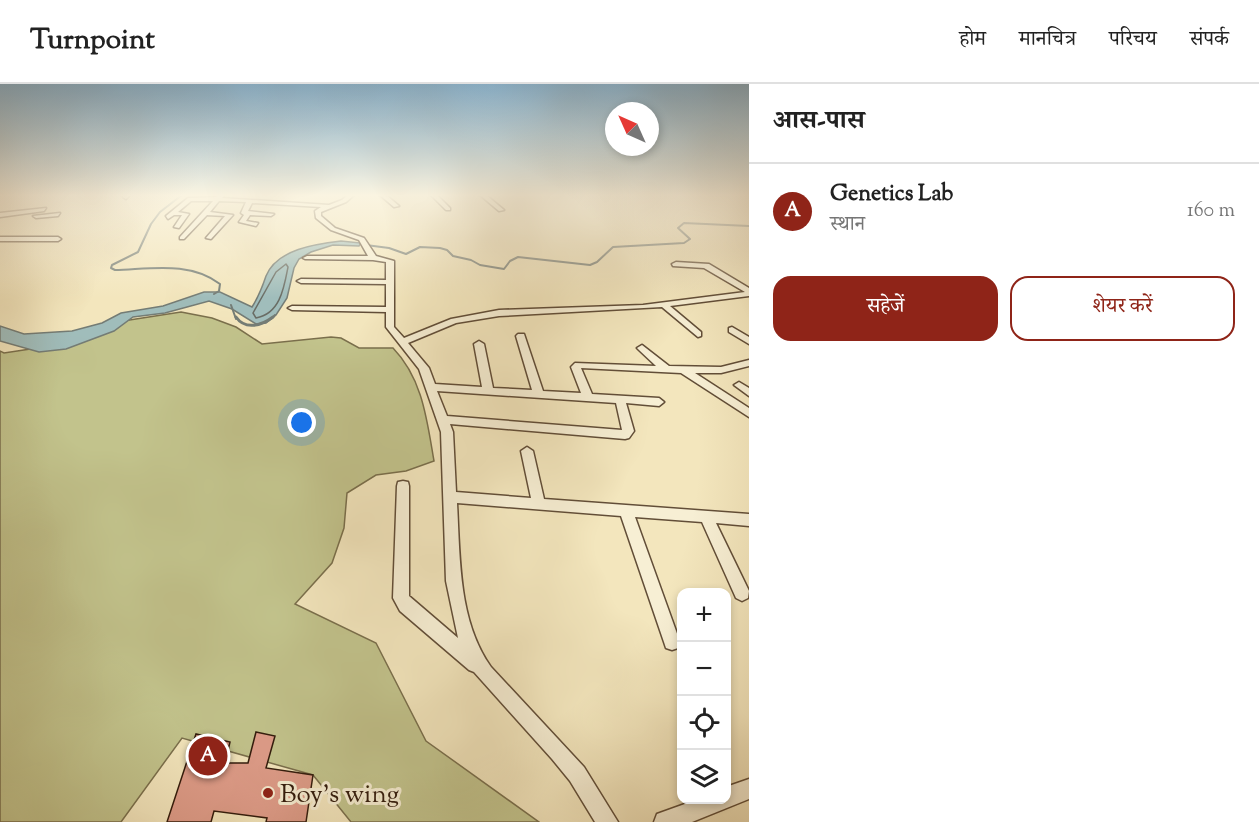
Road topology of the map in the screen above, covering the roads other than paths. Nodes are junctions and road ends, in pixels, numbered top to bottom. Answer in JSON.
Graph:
{"nodes":[{"id":1,"x":190,"y":229,"type":"edge"},
{"id":2,"x":217,"y":229,"type":"edge"},
{"id":3,"x":335,"y":229,"type":"edge"},
{"id":4,"x":182,"y":238,"type":"dead end"},
{"id":5,"x":209,"y":238,"type":"dead end"},
{"id":6,"x":0,"y":239,"type":"edge"},
{"id":7,"x":58,"y":239,"type":"dead end"},
{"id":8,"x":339,"y":246,"type":"dead end"},
{"id":9,"x":368,"y":249,"type":"junction"},
{"id":10,"x":308,"y":258,"type":"dead end"},
{"id":11,"x":338,"y":258,"type":"junction"},
{"id":12,"x":676,"y":264,"type":"dead end"},
{"id":13,"x":301,"y":281,"type":"dead end"},
{"id":14,"x":391,"y":282,"type":"junction"},
{"id":15,"x":749,"y":293,"type":"edge"},
{"id":16,"x":664,"y":305,"type":"junction"},
{"id":17,"x":292,"y":308,"type":"dead end"},
{"id":18,"x":390,"y":310,"type":"junction"},
{"id":19,"x":732,"y":330,"type":"dead end"},
{"id":20,"x":698,"y":334,"type":"dead end"},
{"id":21,"x":521,"y":336,"type":"dead end"},
{"id":22,"x":749,"y":341,"type":"edge"},
{"id":23,"x":402,"y":342,"type":"junction"},
{"id":24,"x":479,"y":344,"type":"dead end"},
{"id":25,"x":642,"y":348,"type":"dead end"},
{"id":26,"x":749,"y":363,"type":"edge"},
{"id":27,"x":666,"y":369,"type":"junction"},
{"id":28,"x":683,"y":370,"type":"junction"},
{"id":29,"x":739,"y":385,"type":"dead end"},
{"id":30,"x":430,"y":387,"type":"junction"},
{"id":31,"x":488,"y":391,"type":"junction"},
{"id":32,"x":749,"y":393,"type":"edge"},
{"id":33,"x":539,"y":395,"type":"junction"},
{"id":34,"x":587,"y":396,"type":"junction"},
{"id":35,"x":620,"y":399,"type":"junction"},
{"id":36,"x":659,"y":402,"type":"dead end"},
{"id":37,"x":749,"y":412,"type":"edge"},
{"id":38,"x":443,"y":420,"type":"junction"},
{"id":39,"x":527,"y":451,"type":"dead end"},
{"id":40,"x":403,"y":486,"type":"dead end"},
{"id":41,"x":452,"y":497,"type":"junction"},
{"id":42,"x":539,"y":504,"type":"junction"},
{"id":43,"x":626,"y":512,"type":"junction"},
{"id":44,"x":706,"y":517,"type":"junction"},
{"id":45,"x":749,"y":520,"type":"edge"},
{"id":46,"x":742,"y":593,"type":"dead end"},
{"id":47,"x":672,"y":642,"type":"dead end"},
{"id":48,"x":485,"y":673,"type":"junction"},
{"id":49,"x":749,"y":789,"type":"edge"},
{"id":50,"x":731,"y":796,"type":"edge"},
{"id":51,"x":712,"y":804,"type":"edge"},
{"id":52,"x":607,"y":822,"type":"edge"},
{"id":53,"x":665,"y":822,"type":"edge"}],
"edges":[{"from":1,"to":4,"type":"street"},
{"from":2,"to":5,"type":"street"},
{"from":3,"to":9,"type":"street"},
{"from":6,"to":7,"type":"street"},
{"from":8,"to":11,"type":"street"},
{"from":9,"to":11,"type":"street"},
{"from":9,"to":14,"type":"street"},
{"from":10,"to":11,"type":"street"},
{"from":12,"to":15,"type":"street"},
{"from":13,"to":14,"type":"street"},
{"from":14,"to":18,"type":"street"},
{"from":15,"to":16,"type":"street"},
{"from":16,"to":20,"type":"street"},
{"from":16,"to":23,"type":"street"},
{"from":17,"to":18,"type":"street"},
{"from":18,"to":23,"type":"street"},
{"from":19,"to":22,"type":"street"},
{"from":21,"to":33,"type":"street"},
{"from":23,"to":30,"type":"street"},
{"from":24,"to":31,"type":"street"},
{"from":25,"to":27,"type":"street"},
{"from":26,"to":28,"type":"street"},
{"from":27,"to":28,"type":"street"},
{"from":27,"to":34,"type":"street"},
{"from":28,"to":37,"type":"street"},
{"from":29,"to":32,"type":"street"},
{"from":30,"to":31,"type":"street"},
{"from":30,"to":38,"type":"street"},
{"from":31,"to":33,"type":"street"},
{"from":33,"to":34,"type":"street"},
{"from":34,"to":35,"type":"street"},
{"from":35,"to":36,"type":"street"},
{"from":35,"to":38,"type":"street"},
{"from":38,"to":41,"type":"street"},
{"from":39,"to":42,"type":"street"},
{"from":40,"to":48,"type":"street"},
{"from":41,"to":42,"type":"street"},
{"from":41,"to":48,"type":"street"},
{"from":42,"to":43,"type":"street"},
{"from":43,"to":44,"type":"street"},
{"from":43,"to":47,"type":"street"},
{"from":44,"to":45,"type":"street"},
{"from":44,"to":46,"type":"street"},
{"from":48,"to":52,"type":"street"},
{"from":49,"to":50,"type":"street"},
{"from":51,"to":53,"type":"street"}]}
